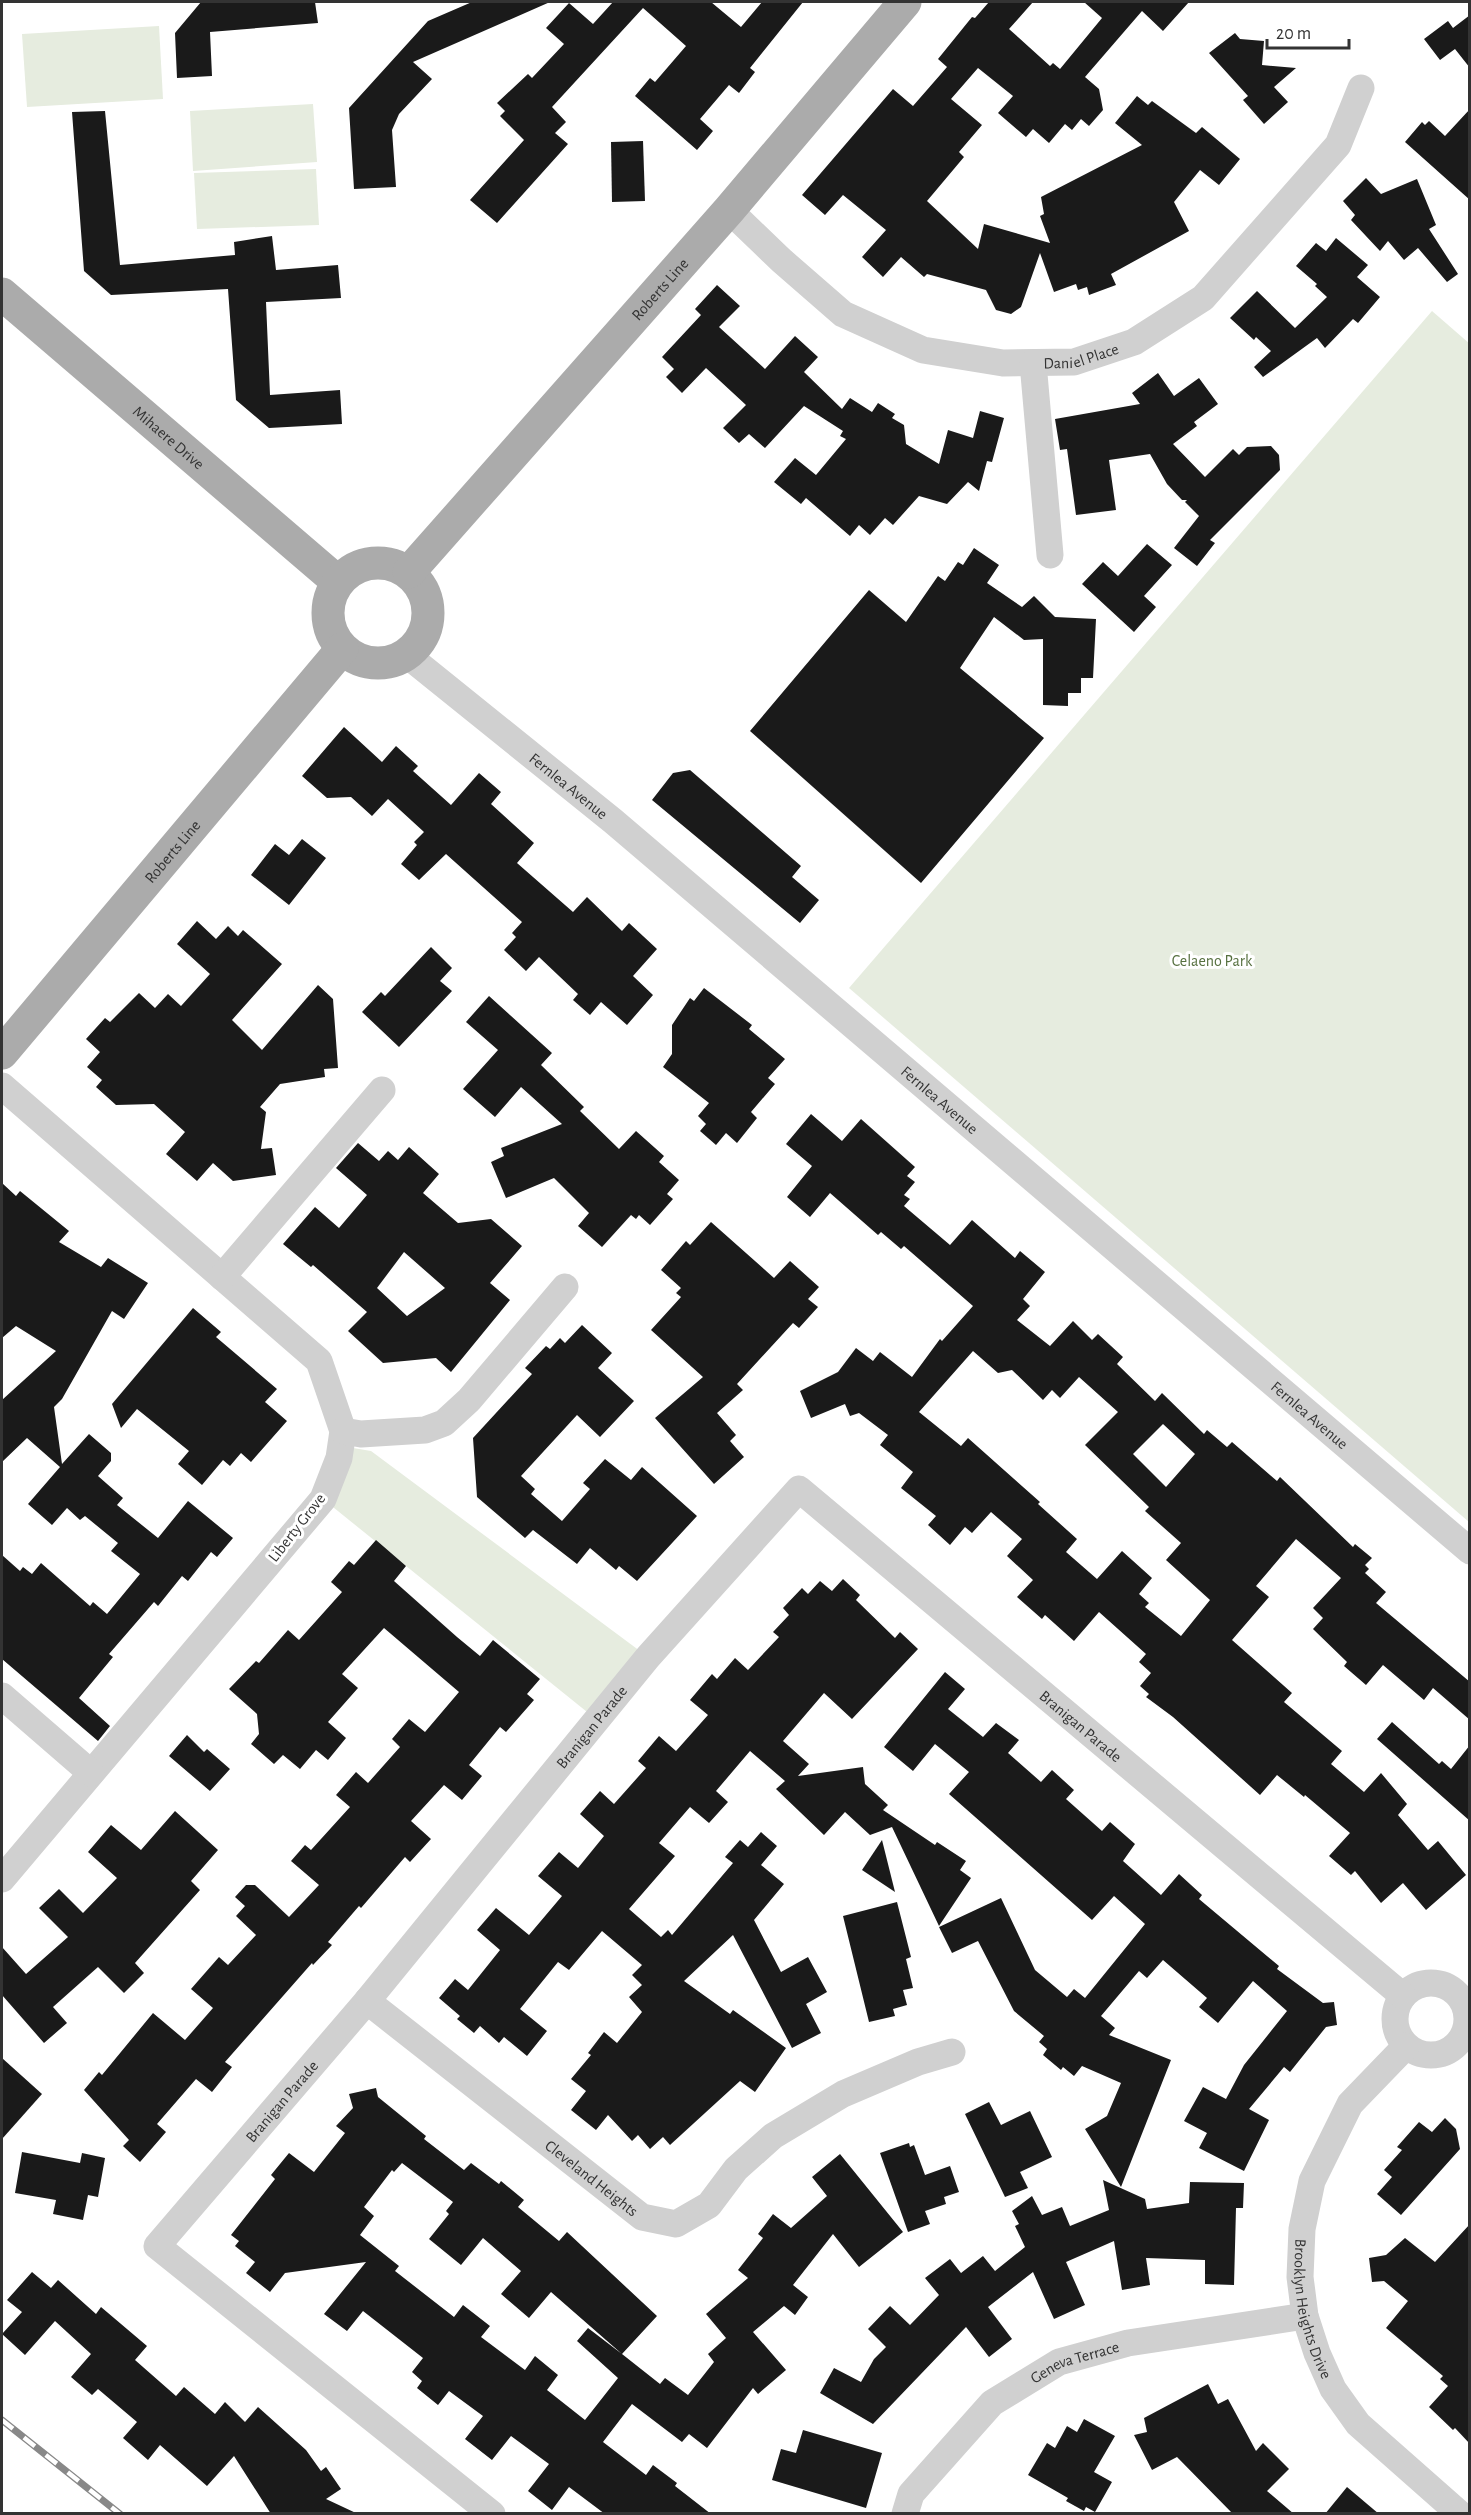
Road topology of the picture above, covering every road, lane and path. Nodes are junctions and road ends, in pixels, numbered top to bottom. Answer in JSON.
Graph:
{"nodes":[{"id":1,"x":905,"y":2,"type":"edge"},
{"id":2,"x":1361,"y":88,"type":"dead end"},
{"id":3,"x":729,"y":210,"type":"junction"},
{"id":4,"x":2,"y":294,"type":"edge"},
{"id":5,"x":1033,"y":363,"type":"junction"},
{"id":6,"x":1050,"y":555,"type":"dead end"},
{"id":7,"x":409,"y":572,"type":"junction"},
{"id":8,"x":338,"y":582,"type":"junction"},
{"id":9,"x":342,"y":649,"type":"junction"},
{"id":10,"x":407,"y":655,"type":"junction"},
{"id":11,"x":2,"y":1053,"type":"edge"},
{"id":12,"x":2,"y":1086,"type":"edge"},
{"id":13,"x":382,"y":1090,"type":"dead end"},
{"id":14,"x":222,"y":1277,"type":"junction"},
{"id":15,"x":565,"y":1287,"type":"dead end"},
{"id":16,"x":343,"y":1431,"type":"junction"},
{"id":17,"x":1470,"y":1551,"type":"edge"},
{"id":18,"x":2,"y":1696,"type":"edge"},
{"id":19,"x":91,"y":1773,"type":"junction"},
{"id":20,"x":2,"y":1879,"type":"edge"},
{"id":21,"x":1462,"y":1982,"type":"edge"},
{"id":22,"x":1403,"y":1996,"type":"junction"},
{"id":23,"x":368,"y":2001,"type":"junction"},
{"id":24,"x":1406,"y":2046,"type":"junction"},
{"id":25,"x":1464,"y":2047,"type":"edge"},
{"id":26,"x":952,"y":2052,"type":"dead end"},
{"id":27,"x":1305,"y":2316,"type":"junction"},
{"id":28,"x":492,"y":2514,"type":"edge"},
{"id":29,"x":905,"y":2514,"type":"edge"},
{"id":30,"x":1460,"y":2514,"type":"edge"}],
"edges":[{"from":1,"to":3,"type":"main road","name":"Roberts Line"},
{"from":2,"to":5,"type":"street","name":"Daniel Place"},
{"from":3,"to":5,"type":"street","name":"Daniel Place"},
{"from":3,"to":7,"type":"main road","name":"Roberts Line"},
{"from":4,"to":8,"type":"main road","name":"Mihaere Drive"},
{"from":5,"to":6,"type":"street"},
{"from":7,"to":8,"type":"main road"},
{"from":7,"to":10,"type":"main road"},
{"from":8,"to":9,"type":"main road"},
{"from":9,"to":10,"type":"main road"},
{"from":9,"to":11,"type":"main road","name":"Roberts Line"},
{"from":10,"to":17,"type":"street","name":"Fernlea Avenue"},
{"from":12,"to":14,"type":"street","name":"Liberty Grove"},
{"from":13,"to":14,"type":"street"},
{"from":14,"to":16,"type":"street","name":"Liberty Grove"},
{"from":15,"to":16,"type":"street"},
{"from":16,"to":19,"type":"street","name":"Liberty Grove"},
{"from":18,"to":19,"type":"street"},
{"from":19,"to":20,"type":"street","name":"Liberty Grove"},
{"from":21,"to":22,"type":"street"},
{"from":21,"to":25,"type":"street"},
{"from":22,"to":23,"type":"street","name":"Branigan Parade"},
{"from":22,"to":24,"type":"street"},
{"from":23,"to":26,"type":"street","name":"Cleveland Heights"},
{"from":23,"to":28,"type":"street","name":"Branigan Parade"},
{"from":24,"to":25,"type":"street"},
{"from":24,"to":27,"type":"street","name":"Brooklyn Heights Drive"},
{"from":27,"to":29,"type":"street","name":"Geneva Terrace"},
{"from":27,"to":30,"type":"street","name":"Brooklyn Heights Drive"}]}
